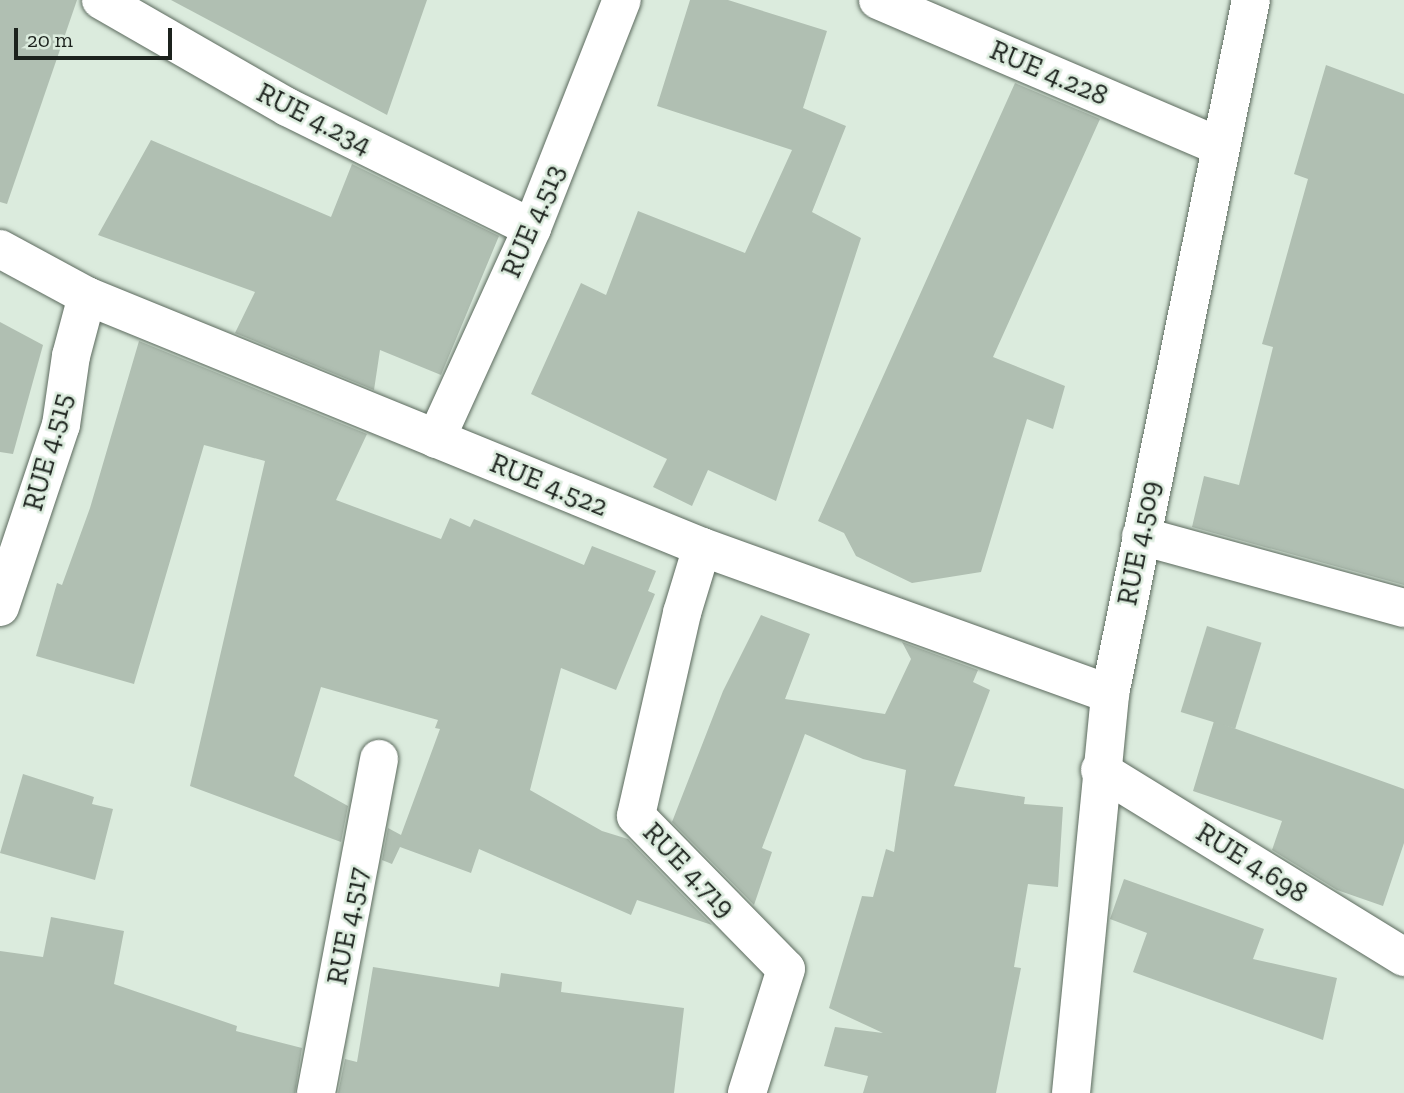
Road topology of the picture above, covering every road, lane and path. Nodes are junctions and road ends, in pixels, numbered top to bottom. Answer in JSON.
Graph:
{"nodes":[{"id":1,"x":100,"y":0,"type":"edge"},
{"id":2,"x":622,"y":0,"type":"edge"},
{"id":3,"x":878,"y":0,"type":"edge"},
{"id":4,"x":1251,"y":0,"type":"edge"},
{"id":5,"x":1219,"y":146,"type":"junction"},
{"id":6,"x":532,"y":228,"type":"junction"},
{"id":7,"x":0,"y":249,"type":"edge"},
{"id":8,"x":87,"y":296,"type":"junction"},
{"id":9,"x":436,"y":439,"type":"junction"},
{"id":10,"x":1141,"y":536,"type":"junction"},
{"id":11,"x":702,"y":547,"type":"junction"},
{"id":12,"x":0,"y":607,"type":"edge"},
{"id":13,"x":1404,"y":608,"type":"edge"},
{"id":14,"x":1110,"y":694,"type":"junction"},
{"id":15,"x":379,"y":759,"type":"dead end"},
{"id":16,"x":1100,"y":770,"type":"junction"},
{"id":17,"x":1404,"y":957,"type":"edge"},
{"id":18,"x":316,"y":1093,"type":"edge"},
{"id":19,"x":747,"y":1093,"type":"edge"},
{"id":20,"x":1071,"y":1093,"type":"edge"}],
"edges":[{"from":1,"to":6,"type":"street","name":"RUE 4.234"},
{"from":2,"to":6,"type":"street","name":"RUE 4.513"},
{"from":3,"to":5,"type":"street","name":"RUE 4.228"},
{"from":4,"to":5,"type":"street","name":"RUE 4.509"},
{"from":5,"to":10,"type":"street","name":"RUE 4.509"},
{"from":6,"to":9,"type":"street","name":"RUE 4.513"},
{"from":7,"to":8,"type":"street","name":"RUE 4.522"},
{"from":8,"to":9,"type":"street","name":"RUE 4.522"},
{"from":8,"to":12,"type":"street","name":"RUE 4.515"},
{"from":9,"to":11,"type":"street","name":"RUE 4.522"},
{"from":10,"to":13,"type":"street"},
{"from":10,"to":14,"type":"street","name":"RUE 4.509"},
{"from":11,"to":14,"type":"street","name":"RUE 4.522"},
{"from":11,"to":19,"type":"street","name":"RUE 4.719"},
{"from":14,"to":16,"type":"street","name":"RUE 4.509"},
{"from":15,"to":18,"type":"street","name":"RUE 4.517"},
{"from":16,"to":17,"type":"street","name":"RUE 4.698"},
{"from":16,"to":20,"type":"street","name":"RUE 4.509"}]}
